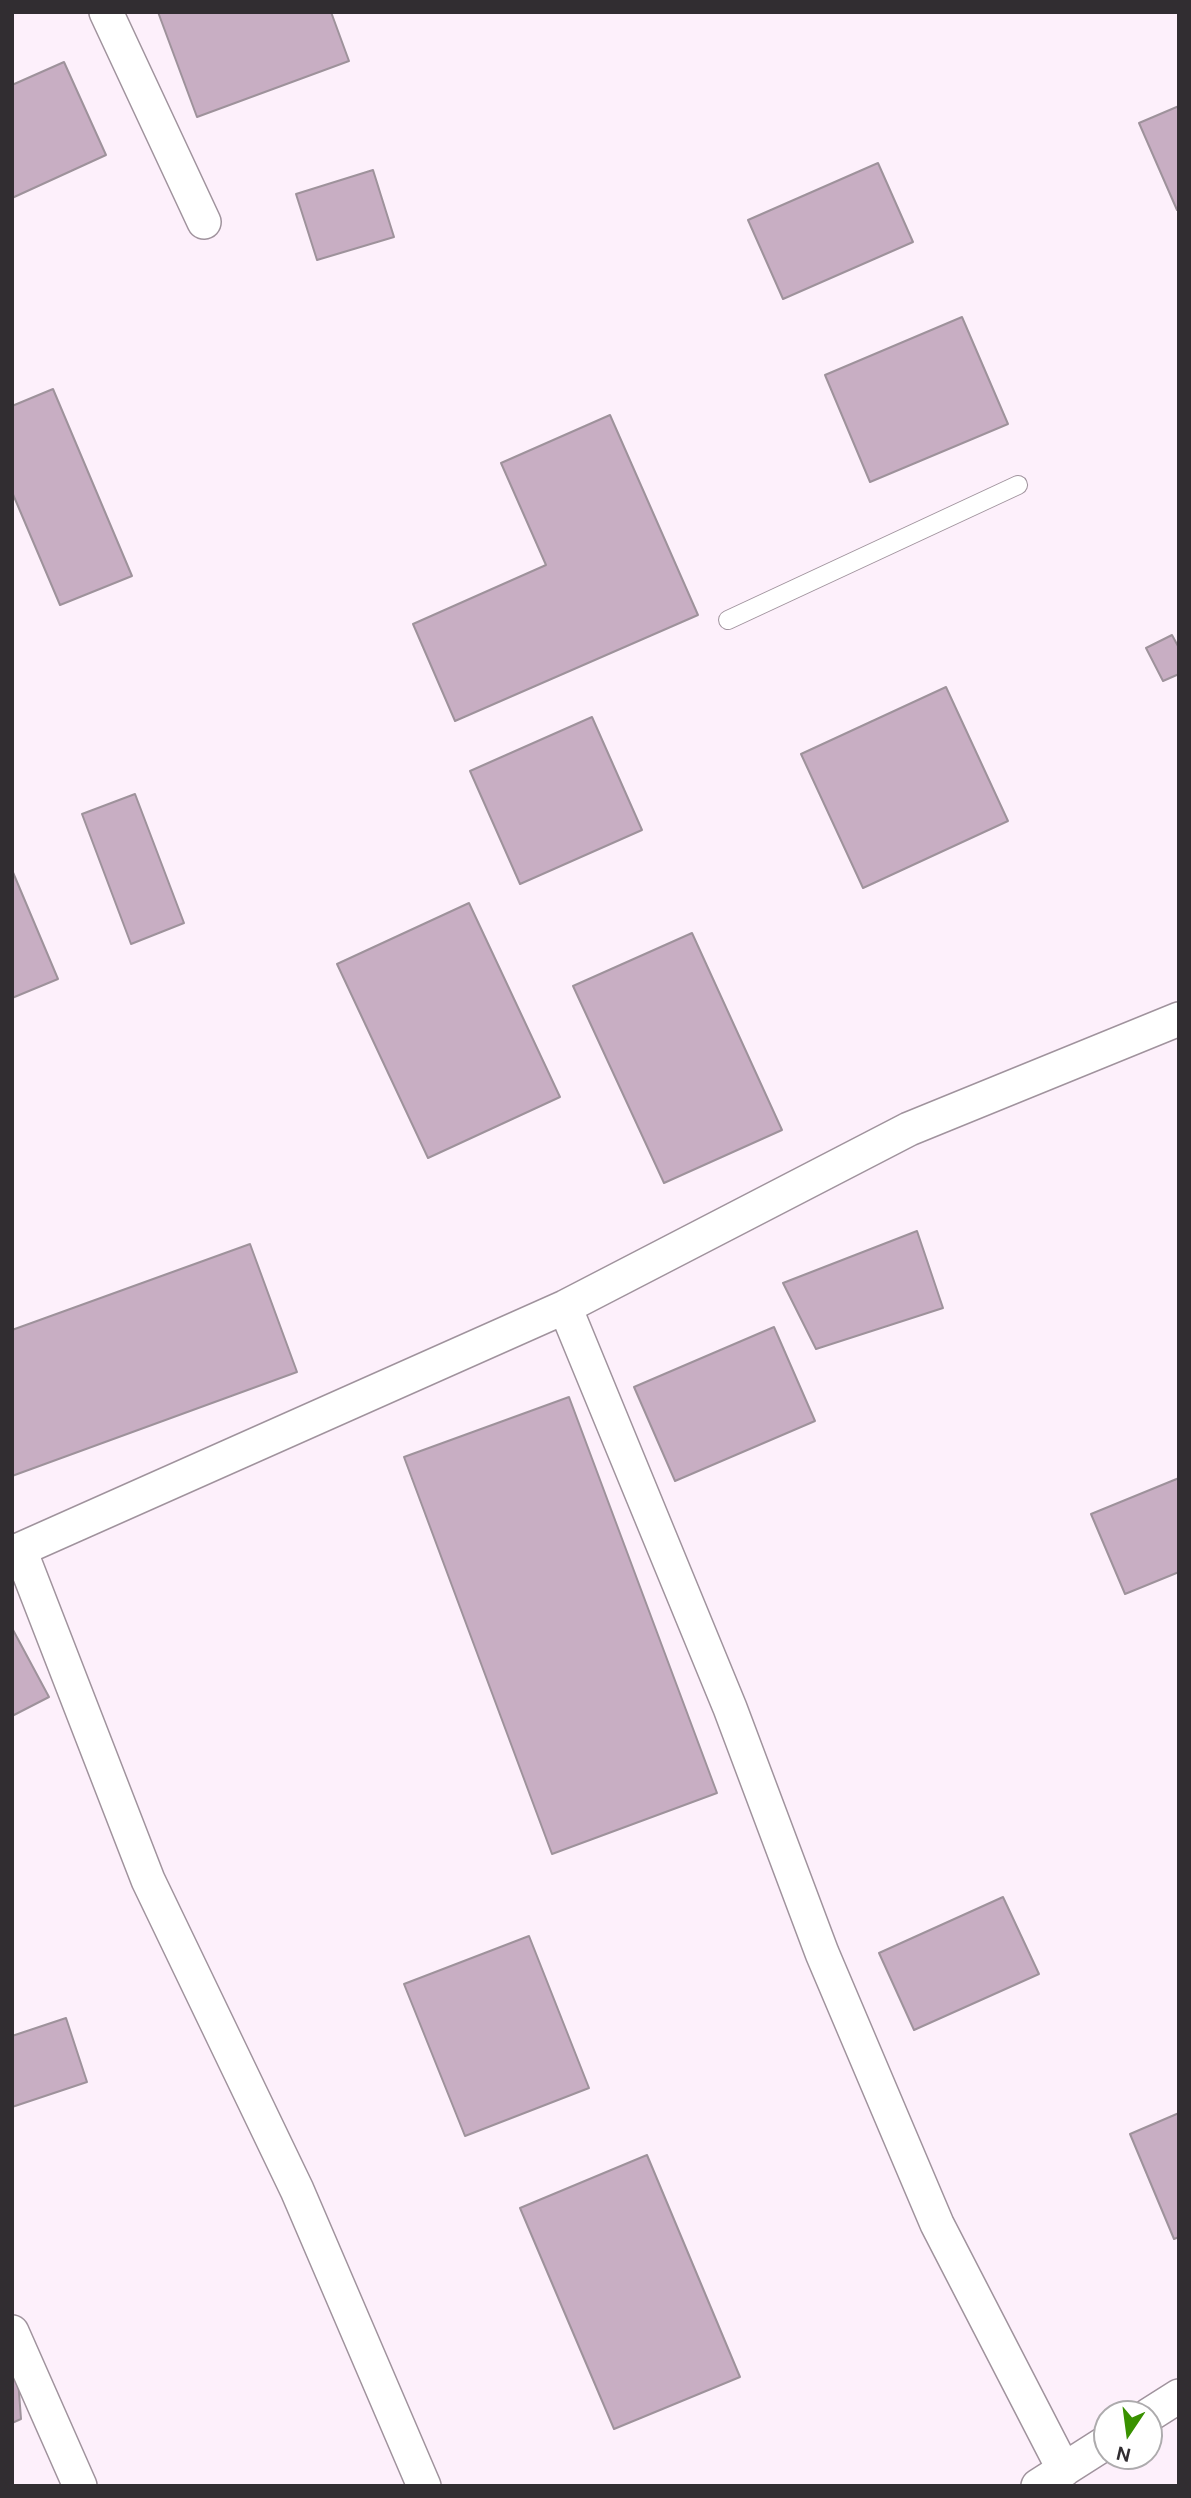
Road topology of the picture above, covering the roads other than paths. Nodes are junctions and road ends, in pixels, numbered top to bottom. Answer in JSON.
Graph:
{"nodes":[{"id":1,"x":106,"y":12,"type":"edge"},
{"id":2,"x":204,"y":222,"type":"dead end"},
{"id":3,"x":1018,"y":485,"type":"dead end"},
{"id":4,"x":728,"y":620,"type":"dead end"},
{"id":5,"x":1179,"y":1019,"type":"edge"},
{"id":6,"x":565,"y":1307,"type":"junction"},
{"id":7,"x":16,"y":1552,"type":"edge"},
{"id":8,"x":12,"y":2332,"type":"edge"},
{"id":9,"x":1179,"y":2396,"type":"edge"},
{"id":10,"x":1163,"y":2406,"type":"edge"},
{"id":11,"x":1093,"y":2451,"type":"edge"},
{"id":12,"x":1051,"y":2478,"type":"edge"},
{"id":13,"x":80,"y":2486,"type":"edge"},
{"id":14,"x":424,"y":2486,"type":"edge"}],
"edges":[{"from":1,"to":2,"type":"street"},
{"from":3,"to":4,"type":"lane"},
{"from":5,"to":6,"type":"street"},
{"from":6,"to":7,"type":"street"},
{"from":6,"to":12,"type":"street"},
{"from":7,"to":14,"type":"street"},
{"from":8,"to":13,"type":"street"},
{"from":9,"to":10,"type":"street"},
{"from":11,"to":12,"type":"street"}]}
